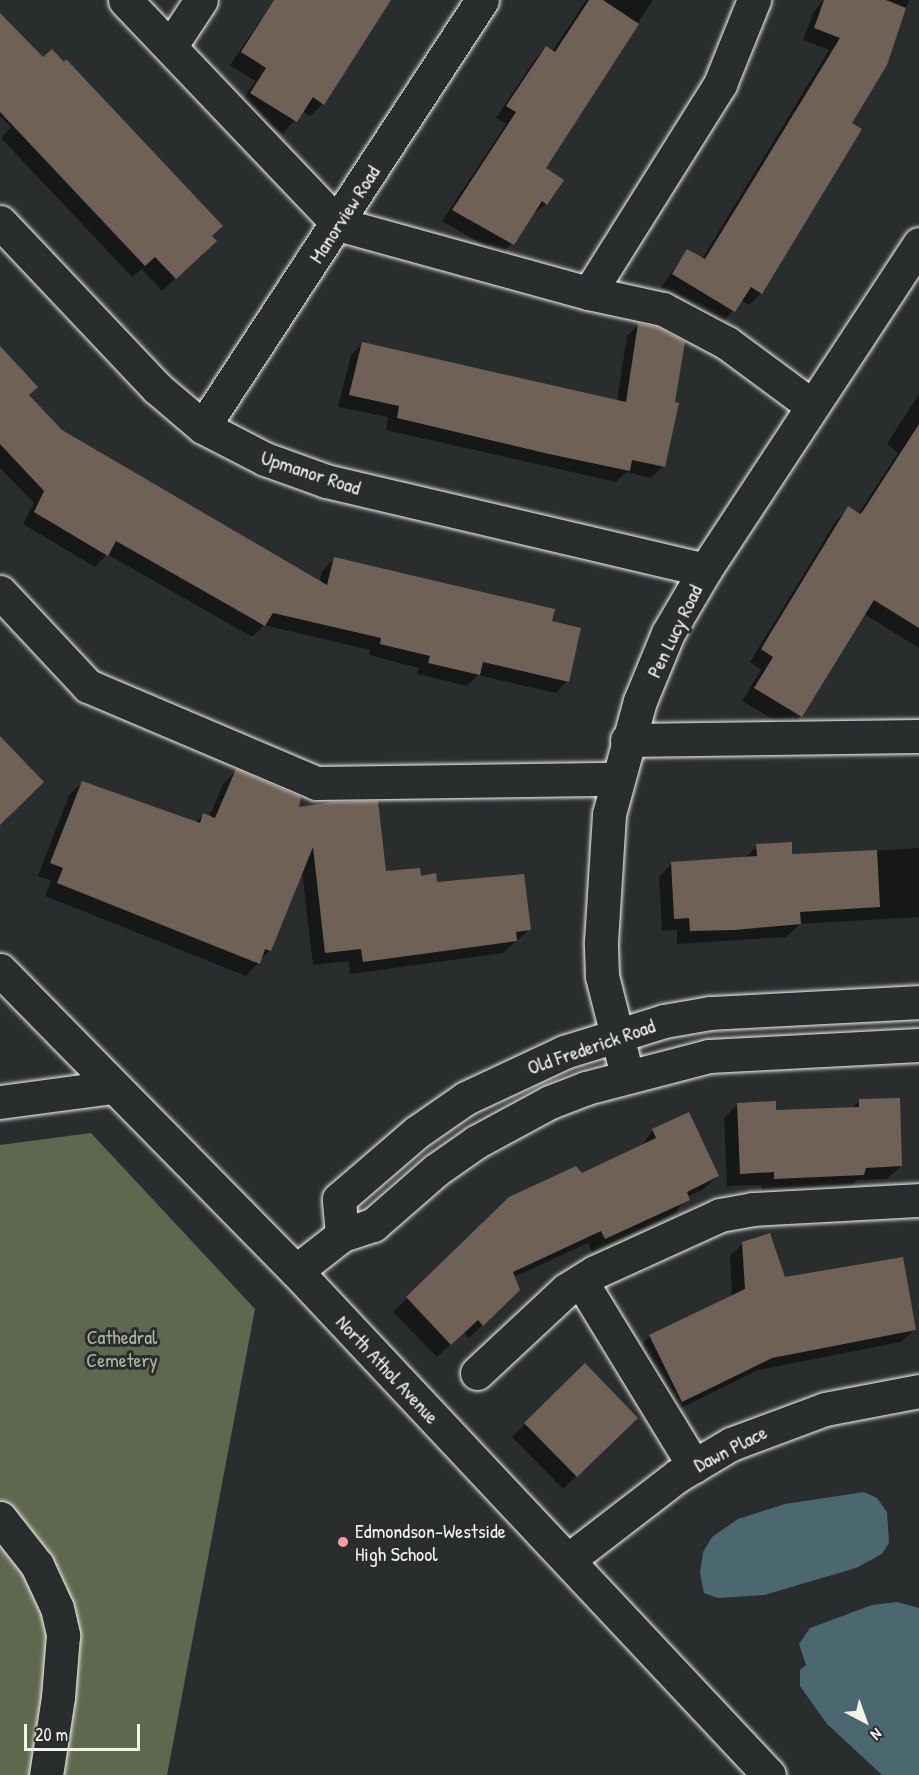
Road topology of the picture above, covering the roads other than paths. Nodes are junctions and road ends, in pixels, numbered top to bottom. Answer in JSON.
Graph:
{"nodes":[{"id":1,"x":125,"y":0,"type":"edge"},
{"id":2,"x":201,"y":0,"type":"edge"},
{"id":3,"x":482,"y":0,"type":"edge"},
{"id":4,"x":754,"y":0,"type":"edge"},
{"id":5,"x":170,"y":47,"type":"junction"},
{"id":6,"x":0,"y":222,"type":"edge"},
{"id":7,"x":338,"y":224,"type":"junction"},
{"id":8,"x":919,"y":244,"type":"edge"},
{"id":9,"x":589,"y":293,"type":"junction"},
{"id":10,"x":812,"y":406,"type":"junction"},
{"id":11,"x":204,"y":427,"type":"junction"},
{"id":12,"x":705,"y":570,"type":"junction"},
{"id":13,"x":0,"y":592,"type":"edge"},
{"id":14,"x":919,"y":736,"type":"edge"},
{"id":15,"x":627,"y":740,"type":"junction"},
{"id":16,"x":617,"y":779,"type":"junction"},
{"id":17,"x":0,"y":970,"type":"edge"},
{"id":18,"x":919,"y":1002,"type":"edge"},
{"id":19,"x":616,"y":1035,"type":"junction"},
{"id":20,"x":919,"y":1045,"type":"edge"},
{"id":21,"x":627,"y":1075,"type":"junction"},
{"id":22,"x":113,"y":1087,"type":"junction"},
{"id":23,"x":0,"y":1102,"type":"edge"},
{"id":24,"x":919,"y":1200,"type":"edge"},
{"id":25,"x":342,"y":1235,"type":"junction"},
{"id":26,"x":296,"y":1271,"type":"junction"},
{"id":27,"x":581,"y":1281,"type":"junction"},
{"id":28,"x":477,"y":1373,"type":"dead end"},
{"id":29,"x":919,"y":1392,"type":"edge"},
{"id":30,"x":694,"y":1466,"type":"junction"},
{"id":31,"x":0,"y":1518,"type":"edge"},
{"id":32,"x":568,"y":1560,"type":"junction"},
{"id":33,"x":46,"y":1775,"type":"edge"},
{"id":34,"x":769,"y":1775,"type":"edge"}],
"edges":[{"from":1,"to":5,"type":"street"},
{"from":2,"to":5,"type":"street"},
{"from":3,"to":7,"type":"street","name":"Manorview Road"},
{"from":4,"to":9,"type":"street"},
{"from":5,"to":7,"type":"street"},
{"from":6,"to":11,"type":"street","name":"Upmanor Road"},
{"from":7,"to":9,"type":"street"},
{"from":7,"to":11,"type":"street","name":"Manorview Road"},
{"from":8,"to":10,"type":"street","name":"Pen Lucy Road"},
{"from":9,"to":10,"type":"street"},
{"from":10,"to":12,"type":"street","name":"Pen Lucy Road"},
{"from":11,"to":12,"type":"street","name":"Upmanor Road"},
{"from":12,"to":15,"type":"street","name":"Pen Lucy Road"},
{"from":13,"to":16,"type":"street"},
{"from":14,"to":15,"type":"street"},
{"from":15,"to":16,"type":"street","name":"Pen Lucy Road"},
{"from":16,"to":19,"type":"street","name":"Pen Lucy Road"},
{"from":17,"to":22,"type":"street","name":"North Athol Avenue"},
{"from":18,"to":19,"type":"street","name":"Old Frederick Road"},
{"from":19,"to":21,"type":"street","name":"Pen Lucy Road"},
{"from":19,"to":25,"type":"street","name":"Old Frederick Road"},
{"from":20,"to":21,"type":"street","name":"Old Frederick Road"},
{"from":21,"to":25,"type":"street","name":"Old Frederick Road"},
{"from":22,"to":23,"type":"street"},
{"from":22,"to":26,"type":"street","name":"North Athol Avenue"},
{"from":24,"to":27,"type":"street"},
{"from":25,"to":26,"type":"street","name":"Old Frederick Road"},
{"from":26,"to":32,"type":"street","name":"North Athol Avenue"},
{"from":27,"to":28,"type":"street"},
{"from":27,"to":30,"type":"street"},
{"from":29,"to":30,"type":"street","name":"Dawn Place"},
{"from":30,"to":32,"type":"street","name":"Dawn Place"},
{"from":31,"to":33,"type":"street"},
{"from":32,"to":34,"type":"street","name":"North Athol Avenue"}]}
